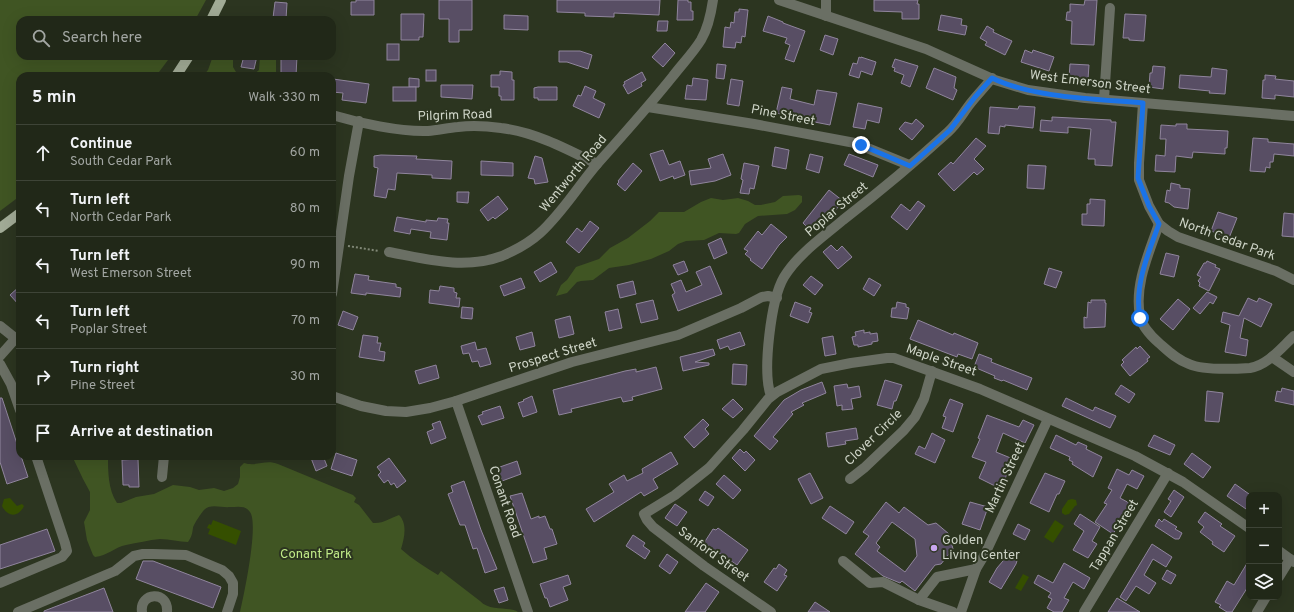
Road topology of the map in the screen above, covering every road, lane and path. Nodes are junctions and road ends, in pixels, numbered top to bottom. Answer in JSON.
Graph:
{"nodes":[{"id":1,"x":221,"y":0,"type":"edge"},
{"id":2,"x":713,"y":0,"type":"edge"},
{"id":3,"x":779,"y":0,"type":"edge"},
{"id":4,"x":826,"y":0,"type":"edge"},
{"id":5,"x":1110,"y":8,"type":"dead end"},
{"id":6,"x":213,"y":16,"type":"edge"},
{"id":7,"x":826,"y":16,"type":"junction"},
{"id":8,"x":186,"y":60,"type":"edge"},
{"id":9,"x":179,"y":72,"type":"edge"},
{"id":10,"x":992,"y":78,"type":"junction"},
{"id":11,"x":1104,"y":99,"type":"junction"},
{"id":12,"x":1143,"y":103,"type":"junction"},
{"id":13,"x":648,"y":107,"type":"junction"},
{"id":14,"x":336,"y":116,"type":"edge"},
{"id":15,"x":1294,"y":116,"type":"edge"},
{"id":16,"x":359,"y":121,"type":"junction"},
{"id":17,"x":597,"y":164,"type":"junction"},
{"id":18,"x":910,"y":166,"type":"junction"},
{"id":19,"x":16,"y":216,"type":"edge"},
{"id":20,"x":1159,"y":224,"type":"junction"},
{"id":21,"x":0,"y":228,"type":"edge"},
{"id":22,"x":340,"y":245,"type":"junction"},
{"id":23,"x":389,"y":252,"type":"joint"},
{"id":24,"x":336,"y":270,"type":"edge"},
{"id":25,"x":1294,"y":280,"type":"edge"},
{"id":26,"x":777,"y":298,"type":"junction"},
{"id":27,"x":1,"y":329,"type":"edge"},
{"id":28,"x":1294,"y":336,"type":"edge"},
{"id":29,"x":16,"y":339,"type":"edge"},
{"id":30,"x":16,"y":342,"type":"edge"},
{"id":31,"x":0,"y":356,"type":"edge"},
{"id":32,"x":1272,"y":357,"type":"junction"},
{"id":33,"x":0,"y":364,"type":"edge"},
{"id":34,"x":932,"y":371,"type":"junction"},
{"id":35,"x":1294,"y":372,"type":"edge"},
{"id":36,"x":771,"y":396,"type":"junction"},
{"id":37,"x":336,"y":397,"type":"edge"},
{"id":38,"x":16,"y":398,"type":"edge"},
{"id":39,"x":456,"y":401,"type":"junction"},
{"id":40,"x":1048,"y":419,"type":"junction"},
{"id":41,"x":37,"y":460,"type":"edge"},
{"id":42,"x":164,"y":460,"type":"edge"},
{"id":43,"x":1168,"y":473,"type":"junction"},
{"id":44,"x":162,"y":477,"type":"dead end"},
{"id":45,"x":850,"y":480,"type":"dead end"},
{"id":46,"x":644,"y":514,"type":"joint"},
{"id":47,"x":1246,"y":526,"type":"edge"},
{"id":48,"x":1282,"y":553,"type":"edge"},
{"id":49,"x":1292,"y":560,"type":"edge"},
{"id":50,"x":843,"y":562,"type":"dead end"},
{"id":51,"x":976,"y":569,"type":"junction"},
{"id":52,"x":1282,"y":573,"type":"edge"},
{"id":53,"x":0,"y":582,"type":"edge"},
{"id":54,"x":918,"y":600,"type":"junction"},
{"id":55,"x":1264,"y":600,"type":"edge"},
{"id":56,"x":18,"y":612,"type":"edge"},
{"id":57,"x":142,"y":612,"type":"edge"},
{"id":58,"x":167,"y":612,"type":"edge"},
{"id":59,"x":227,"y":612,"type":"edge"},
{"id":60,"x":528,"y":612,"type":"edge"},
{"id":61,"x":771,"y":612,"type":"edge"},
{"id":62,"x":953,"y":612,"type":"edge"},
{"id":63,"x":961,"y":612,"type":"edge"},
{"id":64,"x":1084,"y":612,"type":"edge"},
{"id":65,"x":1257,"y":612,"type":"edge"}],
"edges":[{"from":1,"to":6,"type":"main road"},
{"from":2,"to":13,"type":"street","name":"Wentworth Road"},
{"from":3,"to":7,"type":"street","name":"West Emerson Street"},
{"from":4,"to":7,"type":"street"},
{"from":5,"to":11,"type":"street"},
{"from":7,"to":10,"type":"street","name":"West Emerson Street"},
{"from":8,"to":9,"type":"main road"},
{"from":10,"to":11,"type":"street","name":"West Emerson Street"},
{"from":10,"to":18,"type":"street","name":"Poplar Street"},
{"from":11,"to":12,"type":"street","name":"West Emerson Street"},
{"from":12,"to":15,"type":"street","name":"West Emerson Street"},
{"from":12,"to":20,"type":"street","name":"North Cedar Park"},
{"from":13,"to":17,"type":"street","name":"Wentworth Road"},
{"from":13,"to":18,"type":"street","name":"Pine Street"},
{"from":14,"to":16,"type":"street","name":"Pilgrim Road"},
{"from":16,"to":17,"type":"street","name":"Pilgrim Road"},
{"from":16,"to":22,"type":"street"},
{"from":17,"to":23,"type":"street","name":"Wentworth Road"},
{"from":18,"to":26,"type":"street","name":"Poplar Street"},
{"from":19,"to":21,"type":"main road"},
{"from":20,"to":25,"type":"street","name":"North Cedar Park"},
{"from":20,"to":32,"type":"street"},
{"from":22,"to":23,"type":"path"},
{"from":22,"to":24,"type":"street"},
{"from":26,"to":36,"type":"street","name":"Poplar Street"},
{"from":26,"to":39,"type":"street","name":"Prospect Street"},
{"from":27,"to":29,"type":"street"},
{"from":28,"to":32,"type":"street"},
{"from":30,"to":31,"type":"street"},
{"from":32,"to":35,"type":"street"},
{"from":33,"to":38,"type":"street"},
{"from":34,"to":36,"type":"street","name":"Maple Street"},
{"from":34,"to":40,"type":"street","name":"Maple Street"},
{"from":34,"to":45,"type":"street","name":"Clover Circle"},
{"from":36,"to":46,"type":"street","name":"Maple Street"},
{"from":37,"to":39,"type":"street","name":"Prospect Street"},
{"from":39,"to":60,"type":"street","name":"Conant Road"},
{"from":40,"to":43,"type":"street","name":"Maple Street"},
{"from":40,"to":51,"type":"street","name":"Martin Street"},
{"from":41,"to":53,"type":"street"},
{"from":42,"to":44,"type":"street"},
{"from":43,"to":47,"type":"street","name":"Maple Street"},
{"from":43,"to":64,"type":"street","name":"Tappan Street"},
{"from":46,"to":61,"type":"street","name":"Sanford Street"},
{"from":48,"to":49,"type":"street"},
{"from":49,"to":52,"type":"street"},
{"from":50,"to":54,"type":"street"},
{"from":51,"to":54,"type":"street"},
{"from":51,"to":63,"type":"street","name":"Martin Street"},
{"from":54,"to":62,"type":"street"},
{"from":55,"to":65,"type":"street"},
{"from":56,"to":59,"type":"street"},
{"from":57,"to":58,"type":"street"}]}
